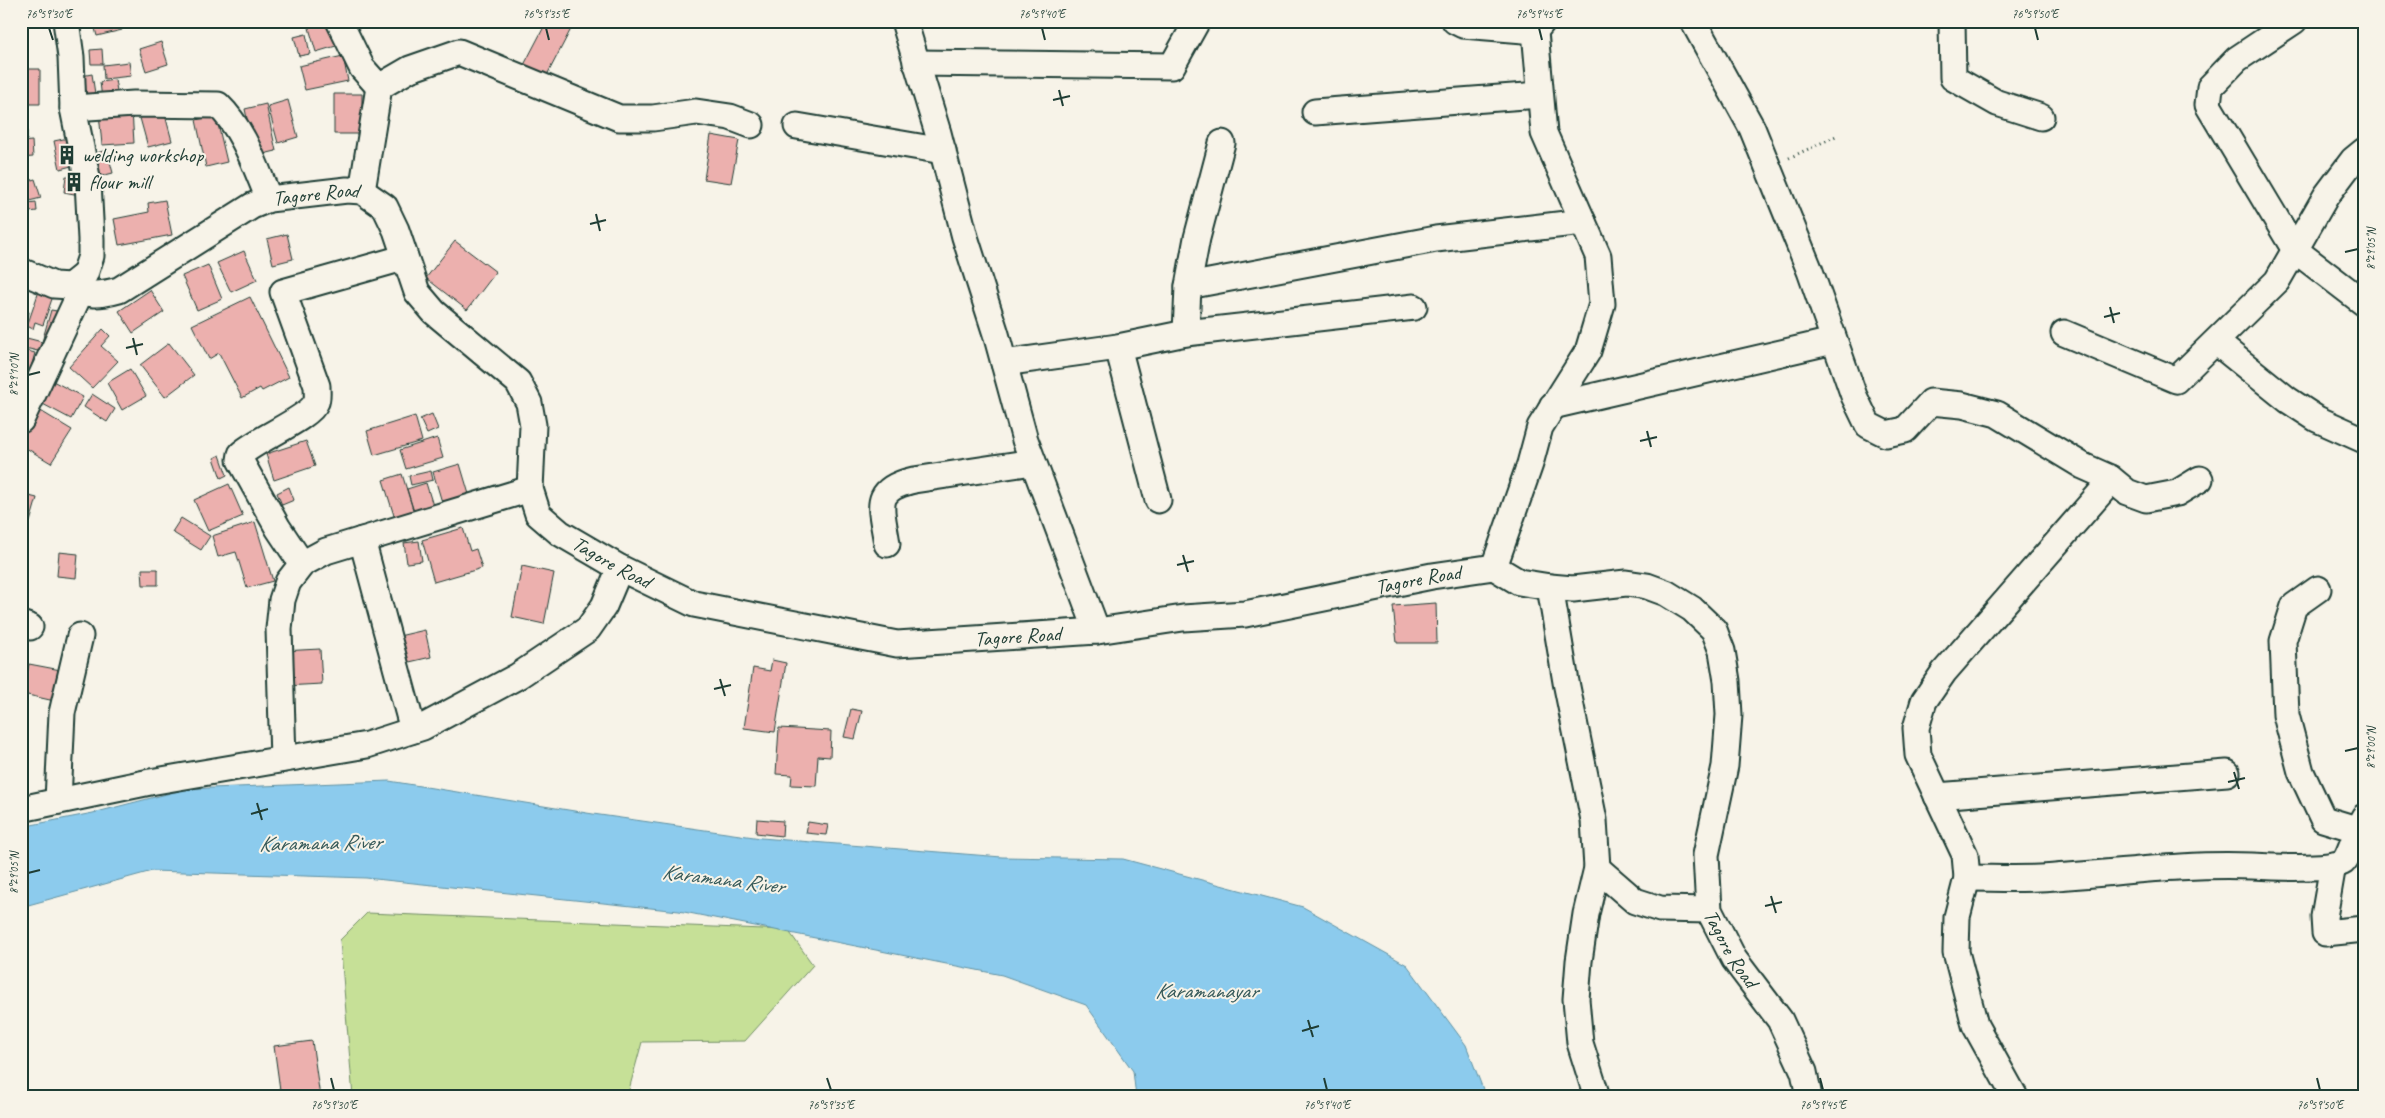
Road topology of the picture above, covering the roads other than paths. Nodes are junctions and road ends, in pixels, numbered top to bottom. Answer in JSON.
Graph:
{"nodes":[{"id":1,"x":66,"y":21,"type":"edge"},
{"id":2,"x":339,"y":21,"type":"edge"},
{"id":3,"x":904,"y":21,"type":"edge"},
{"id":4,"x":1455,"y":21,"type":"edge"},
{"id":5,"x":1693,"y":21,"type":"edge"},
{"id":6,"x":1952,"y":21,"type":"edge"},
{"id":7,"x":2294,"y":21,"type":"edge"},
{"id":8,"x":1196,"y":23,"type":"dead end"},
{"id":9,"x":1539,"y":26,"type":"edge"},
{"id":10,"x":916,"y":63,"type":"junction"},
{"id":11,"x":379,"y":87,"type":"junction"},
{"id":12,"x":1539,"y":95,"type":"junction"},
{"id":13,"x":73,"y":108,"type":"junction"},
{"id":14,"x":1315,"y":112,"type":"dead end"},
{"id":15,"x":2041,"y":117,"type":"dead end"},
{"id":16,"x":751,"y":125,"type":"dead end"},
{"id":17,"x":797,"y":126,"type":"dead end"},
{"id":18,"x":1222,"y":143,"type":"dead end"},
{"id":19,"x":2364,"y":150,"type":"edge"},
{"id":20,"x":942,"y":151,"type":"junction"},
{"id":21,"x":362,"y":191,"type":"junction"},
{"id":22,"x":269,"y":199,"type":"junction"},
{"id":23,"x":1583,"y":222,"type":"junction"},
{"id":24,"x":2295,"y":250,"type":"junction"},
{"id":25,"x":403,"y":258,"type":"junction"},
{"id":26,"x":21,"y":271,"type":"edge"},
{"id":27,"x":1188,"y":286,"type":"junction"},
{"id":28,"x":75,"y":290,"type":"junction"},
{"id":29,"x":2364,"y":303,"type":"edge"},
{"id":30,"x":1414,"y":307,"type":"dead end"},
{"id":31,"x":1186,"y":333,"type":"junction"},
{"id":32,"x":2064,"y":333,"type":"dead end"},
{"id":33,"x":1833,"y":341,"type":"junction"},
{"id":34,"x":2216,"y":342,"type":"junction"},
{"id":35,"x":1118,"y":347,"type":"junction"},
{"id":36,"x":1004,"y":364,"type":"junction"},
{"id":37,"x":1552,"y":406,"type":"junction"},
{"id":38,"x":21,"y":420,"type":"edge"},
{"id":39,"x":2364,"y":440,"type":"edge"},
{"id":40,"x":1033,"y":462,"type":"junction"},
{"id":41,"x":2110,"y":478,"type":"junction"},
{"id":42,"x":2200,"y":479,"type":"dead end"},
{"id":43,"x":530,"y":489,"type":"junction"},
{"id":44,"x":1158,"y":500,"type":"dead end"},
{"id":45,"x":362,"y":540,"type":"junction"},
{"id":46,"x":887,"y":544,"type":"dead end"},
{"id":47,"x":302,"y":564,"type":"junction"},
{"id":48,"x":1494,"y":567,"type":"junction"},
{"id":49,"x":620,"y":568,"type":"junction"},
{"id":50,"x":1550,"y":586,"type":"junction"},
{"id":51,"x":2318,"y":589,"type":"dead end"},
{"id":52,"x":1097,"y":631,"type":"junction"},
{"id":53,"x":80,"y":636,"type":"dead end"},
{"id":54,"x":413,"y":730,"type":"junction"},
{"id":55,"x":283,"y":759,"type":"junction"},
{"id":56,"x":2227,"y":773,"type":"dead end"},
{"id":57,"x":1937,"y":796,"type":"junction"},
{"id":58,"x":58,"y":801,"type":"junction"},
{"id":59,"x":21,"y":808,"type":"edge"},
{"id":60,"x":2360,"y":823,"type":"edge"},
{"id":61,"x":2333,"y":866,"type":"junction"},
{"id":62,"x":1597,"y":868,"type":"junction"},
{"id":63,"x":1967,"y":878,"type":"junction"},
{"id":64,"x":1709,"y":910,"type":"junction"},
{"id":65,"x":2364,"y":929,"type":"edge"},
{"id":66,"x":1597,"y":1097,"type":"edge"},
{"id":67,"x":1809,"y":1097,"type":"edge"},
{"id":68,"x":2015,"y":1097,"type":"edge"}],
"edges":[{"from":1,"to":13,"type":"street"},
{"from":2,"to":11,"type":"street"},
{"from":3,"to":10,"type":"street"},
{"from":4,"to":9,"type":"street"},
{"from":5,"to":33,"type":"street"},
{"from":6,"to":15,"type":"street"},
{"from":7,"to":24,"type":"street"},
{"from":8,"to":10,"type":"street"},
{"from":9,"to":12,"type":"street"},
{"from":10,"to":20,"type":"street"},
{"from":11,"to":16,"type":"street"},
{"from":11,"to":21,"type":"street"},
{"from":12,"to":14,"type":"street"},
{"from":12,"to":23,"type":"street"},
{"from":13,"to":22,"type":"street"},
{"from":13,"to":28,"type":"street"},
{"from":17,"to":20,"type":"street"},
{"from":18,"to":27,"type":"street"},
{"from":19,"to":24,"type":"street"},
{"from":20,"to":36,"type":"street"},
{"from":21,"to":22,"type":"street","name":"Tagore Road"},
{"from":21,"to":25,"type":"street","name":"Tagore Road"},
{"from":22,"to":28,"type":"street","name":"Tagore Road"},
{"from":23,"to":27,"type":"street"},
{"from":23,"to":37,"type":"street"},
{"from":24,"to":29,"type":"street"},
{"from":24,"to":34,"type":"street"},
{"from":25,"to":43,"type":"street","name":"Tagore Road"},
{"from":25,"to":47,"type":"street"},
{"from":26,"to":28,"type":"street","name":"Tagore Road"},
{"from":27,"to":31,"type":"street"},
{"from":28,"to":38,"type":"street"},
{"from":30,"to":31,"type":"street"},
{"from":31,"to":35,"type":"street"},
{"from":32,"to":34,"type":"street"},
{"from":33,"to":37,"type":"street"},
{"from":33,"to":41,"type":"street"},
{"from":34,"to":39,"type":"street"},
{"from":35,"to":36,"type":"street"},
{"from":35,"to":44,"type":"street"},
{"from":36,"to":40,"type":"street"},
{"from":37,"to":48,"type":"street"},
{"from":40,"to":46,"type":"street"},
{"from":40,"to":52,"type":"street"},
{"from":41,"to":42,"type":"street"},
{"from":41,"to":57,"type":"street"},
{"from":43,"to":45,"type":"street"},
{"from":43,"to":49,"type":"street","name":"Tagore Road"},
{"from":45,"to":47,"type":"street"},
{"from":45,"to":54,"type":"street"},
{"from":47,"to":55,"type":"street"},
{"from":48,"to":50,"type":"street","name":"Tagore Road"},
{"from":48,"to":52,"type":"street","name":"Tagore Road"},
{"from":49,"to":52,"type":"street","name":"Tagore Road"},
{"from":49,"to":54,"type":"street"},
{"from":50,"to":62,"type":"street"},
{"from":50,"to":64,"type":"street","name":"Tagore Road"},
{"from":51,"to":60,"type":"street"},
{"from":53,"to":58,"type":"street"},
{"from":54,"to":55,"type":"street"},
{"from":55,"to":58,"type":"street"},
{"from":56,"to":57,"type":"street"},
{"from":57,"to":63,"type":"street"},
{"from":58,"to":59,"type":"street"},
{"from":60,"to":61,"type":"street"},
{"from":61,"to":63,"type":"street"},
{"from":61,"to":65,"type":"street"},
{"from":62,"to":64,"type":"street"},
{"from":62,"to":66,"type":"street"},
{"from":63,"to":68,"type":"street"},
{"from":64,"to":67,"type":"street","name":"Tagore Road"}]}
